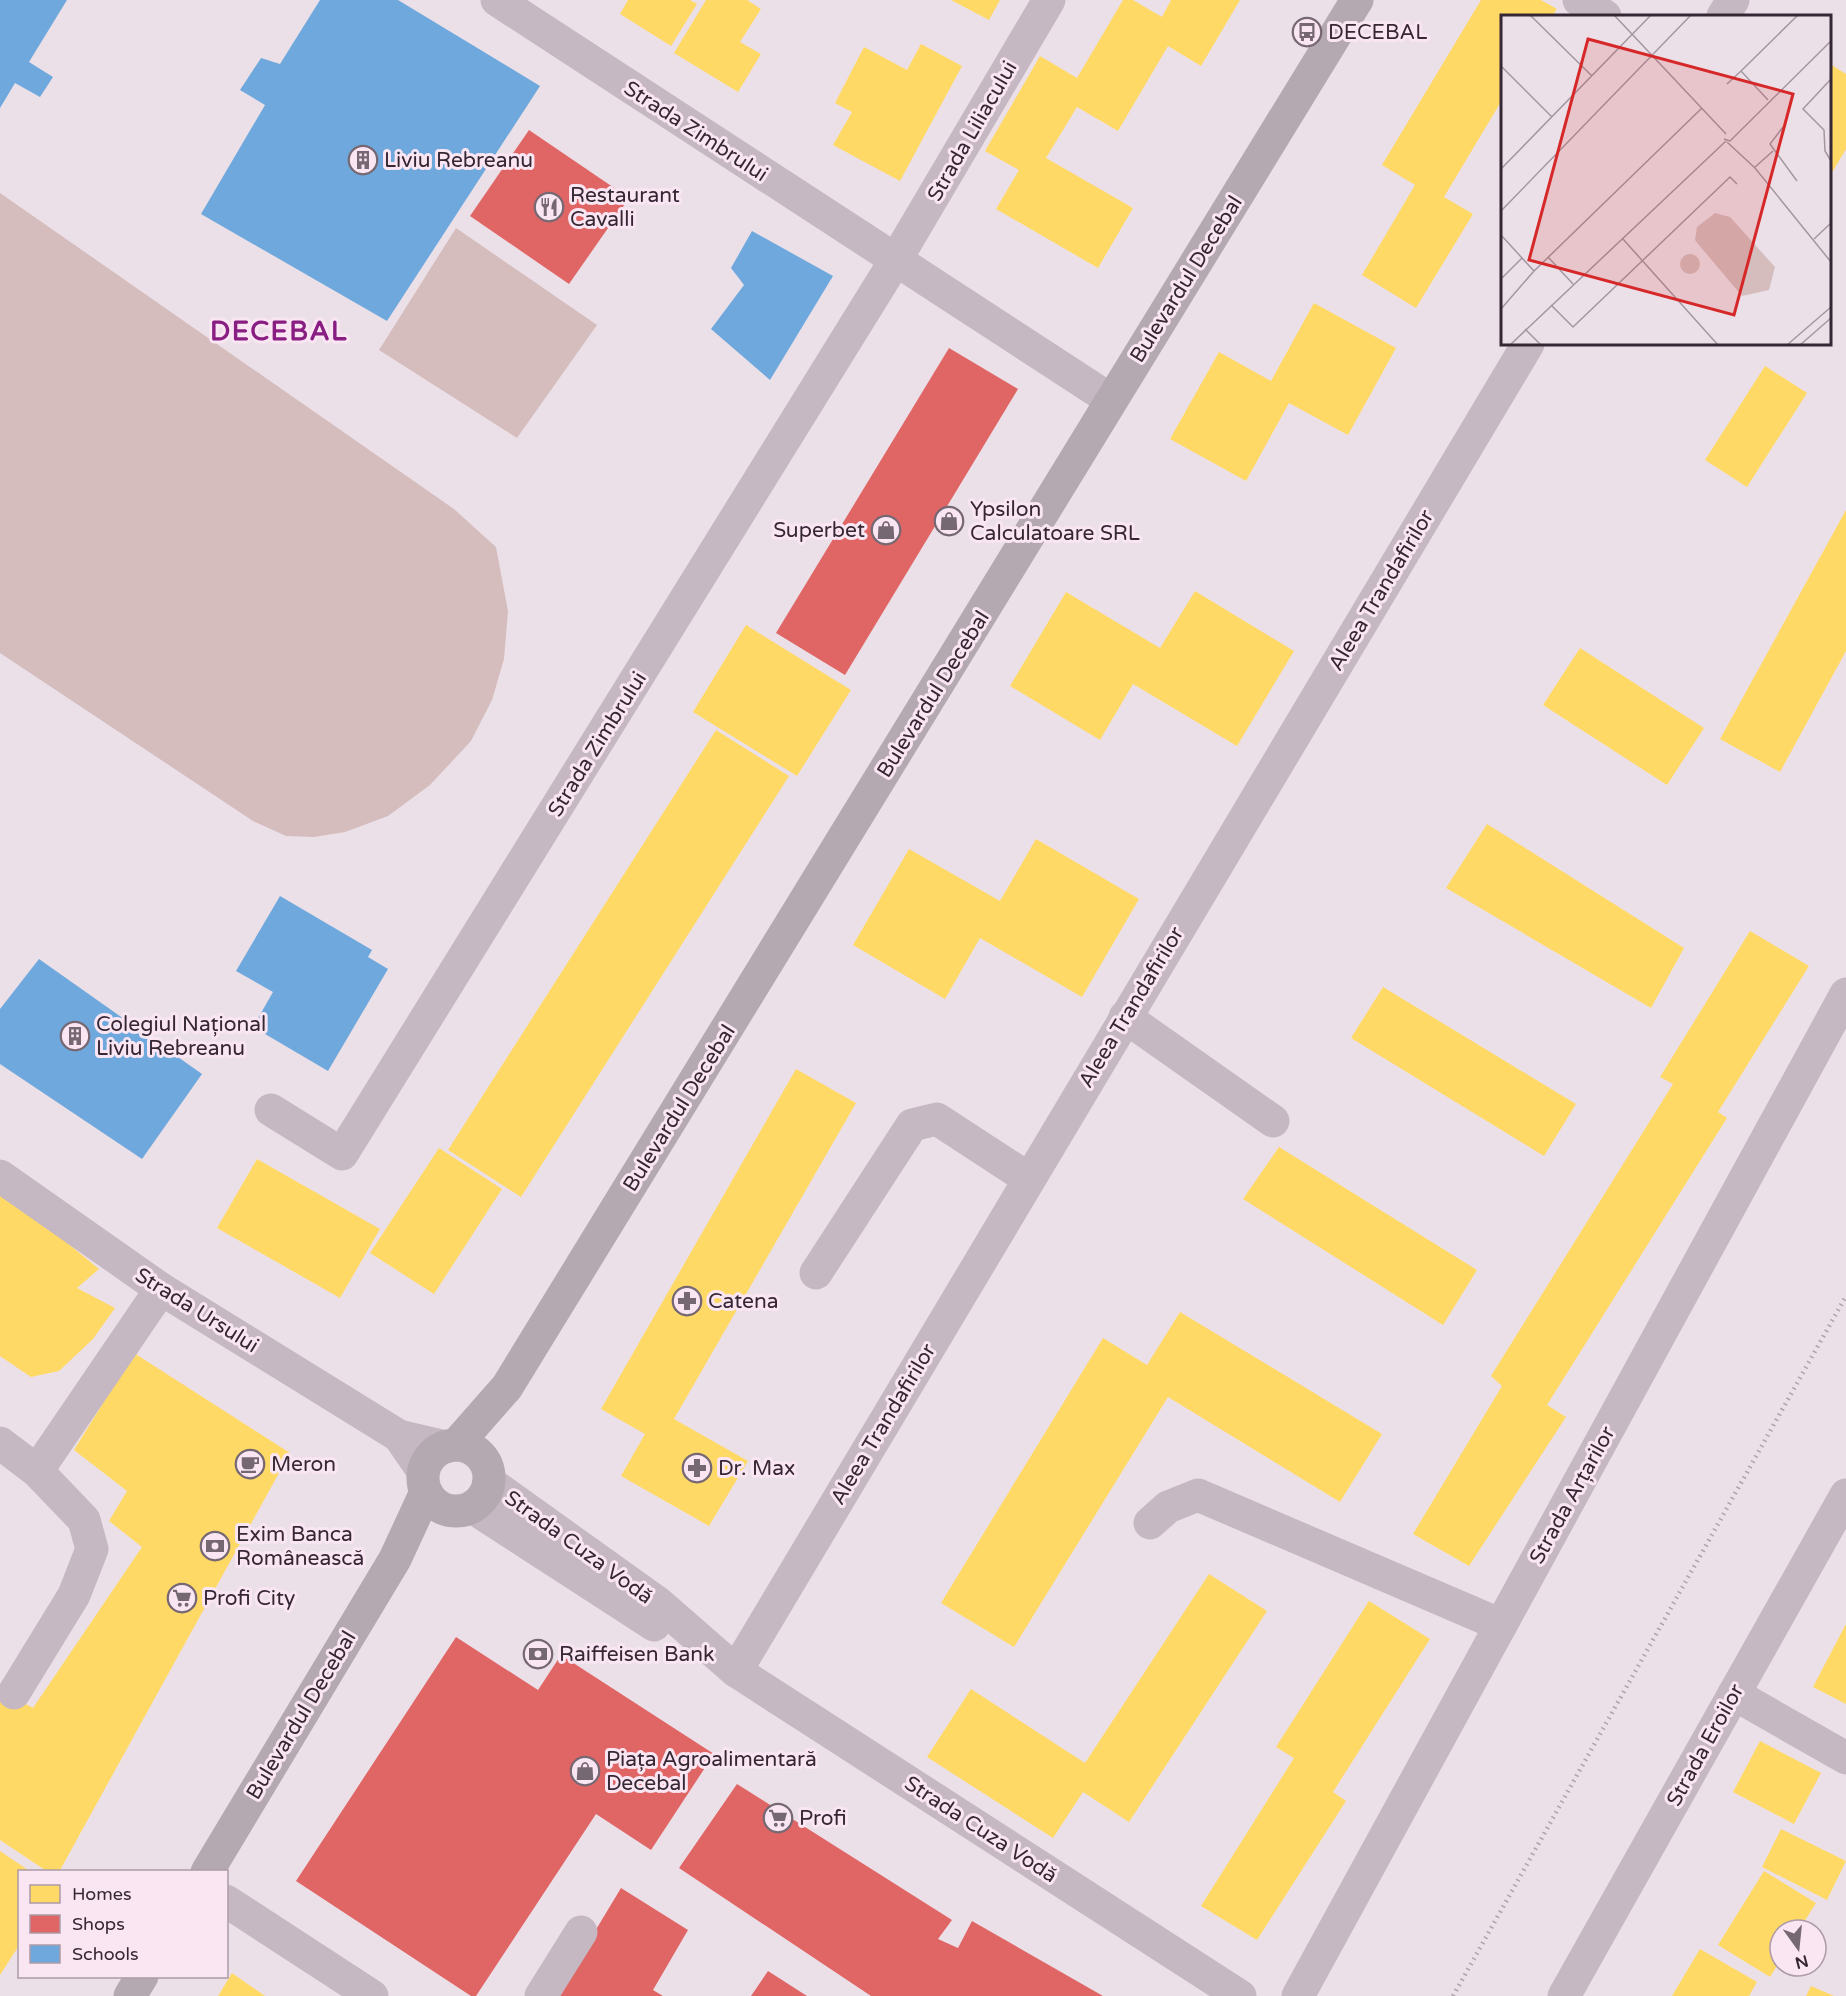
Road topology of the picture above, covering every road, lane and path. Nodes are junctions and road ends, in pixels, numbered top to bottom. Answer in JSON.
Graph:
{"nodes":[{"id":1,"x":497,"y":0,"type":"edge"},
{"id":2,"x":1049,"y":0,"type":"edge"},
{"id":3,"x":1358,"y":0,"type":"edge"},
{"id":4,"x":1579,"y":0,"type":"edge"},
{"id":5,"x":1733,"y":0,"type":"edge"},
{"id":6,"x":1603,"y":15,"type":"edge"},
{"id":7,"x":1724,"y":15,"type":"edge"},
{"id":8,"x":895,"y":261,"type":"junction"},
{"id":9,"x":1527,"y":345,"type":"edge"},
{"id":10,"x":1111,"y":400,"type":"junction"},
{"id":11,"x":1846,"y":994,"type":"edge"},
{"id":12,"x":1125,"y":1017,"type":"junction"},
{"id":13,"x":271,"y":1110,"type":"dead end"},
{"id":14,"x":1273,"y":1121,"type":"dead end"},
{"id":15,"x":0,"y":1176,"type":"edge"},
{"id":16,"x":1029,"y":1179,"type":"junction"},
{"id":17,"x":816,"y":1273,"type":"dead end"},
{"id":18,"x":161,"y":1289,"type":"junction"},
{"id":19,"x":0,"y":1443,"type":"edge"},
{"id":20,"x":37,"y":1471,"type":"junction"},
{"id":21,"x":456,"y":1477,"type":"junction"},
{"id":22,"x":1846,"y":1495,"type":"edge"},
{"id":23,"x":1150,"y":1523,"type":"dead end"},
{"id":24,"x":1501,"y":1625,"type":"junction"},
{"id":25,"x":729,"y":1666,"type":"junction"},
{"id":26,"x":14,"y":1693,"type":"dead end"},
{"id":27,"x":1734,"y":1694,"type":"junction"},
{"id":28,"x":1846,"y":1758,"type":"edge"},
{"id":29,"x":208,"y":1870,"type":"edge"},
{"id":30,"x":228,"y":1902,"type":"edge"},
{"id":31,"x":581,"y":1932,"type":"dead end"},
{"id":32,"x":141,"y":1978,"type":"edge"},
{"id":33,"x":130,"y":1996,"type":"edge"},
{"id":34,"x":372,"y":1996,"type":"edge"},
{"id":35,"x":541,"y":1996,"type":"edge"},
{"id":36,"x":1240,"y":1996,"type":"edge"},
{"id":37,"x":1298,"y":1996,"type":"edge"},
{"id":38,"x":1564,"y":1996,"type":"edge"}],
"edges":[{"from":1,"to":8,"type":"street","name":"Strada Zimbrului"},
{"from":2,"to":8,"type":"street","name":"Strada Liliacului"},
{"from":3,"to":10,"type":"main road","name":"Bulevardul Decebal"},
{"from":4,"to":6,"type":"street"},
{"from":5,"to":7,"type":"street"},
{"from":8,"to":10,"type":"street","name":"Strada Zimbrului"},
{"from":8,"to":13,"type":"street","name":"Strada Zimbrului"},
{"from":9,"to":12,"type":"street","name":"Aleea Trandafirilor"},
{"from":10,"to":21,"type":"main road","name":"Bulevardul Decebal"},
{"from":11,"to":24,"type":"street","name":"Strada Arțarilor"},
{"from":12,"to":14,"type":"street"},
{"from":12,"to":16,"type":"street","name":"Aleea Trandafirilor"},
{"from":15,"to":18,"type":"street","name":"Strada Ursului"},
{"from":16,"to":17,"type":"street"},
{"from":16,"to":25,"type":"street","name":"Aleea Trandafirilor"},
{"from":18,"to":20,"type":"street"},
{"from":18,"to":21,"type":"street","name":"Strada Ursului"},
{"from":19,"to":20,"type":"street"},
{"from":20,"to":26,"type":"street"},
{"from":21,"to":25,"type":"street","name":"Strada Cuza Vodă"},
{"from":21,"to":29,"type":"main road","name":"Bulevardul Decebal"},
{"from":22,"to":27,"type":"street","name":"Strada Eroilor"},
{"from":23,"to":24,"type":"street"},
{"from":24,"to":37,"type":"street","name":"Strada Arțarilor"},
{"from":25,"to":36,"type":"street","name":"Strada Cuza Vodă"},
{"from":27,"to":28,"type":"street"},
{"from":27,"to":38,"type":"street","name":"Strada Eroilor"},
{"from":30,"to":34,"type":"street"},
{"from":31,"to":35,"type":"street"},
{"from":32,"to":33,"type":"main road"}]}
